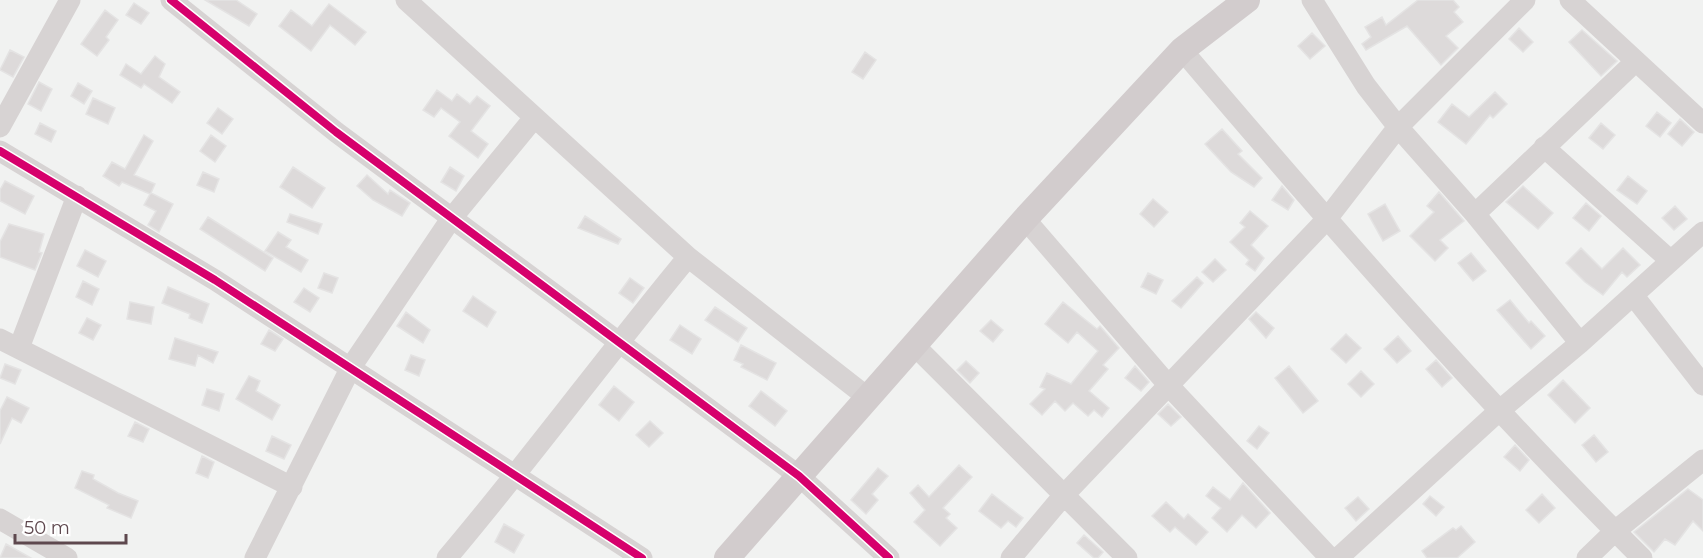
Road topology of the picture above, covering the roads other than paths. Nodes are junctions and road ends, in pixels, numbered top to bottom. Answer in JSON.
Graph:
{"nodes":[{"id":1,"x":69,"y":0,"type":"edge"},
{"id":2,"x":171,"y":0,"type":"edge"},
{"id":3,"x":406,"y":0,"type":"edge"},
{"id":4,"x":1247,"y":0,"type":"edge"},
{"id":5,"x":1312,"y":0,"type":"edge"},
{"id":6,"x":1526,"y":0,"type":"edge"},
{"id":7,"x":1570,"y":0,"type":"edge"},
{"id":8,"x":1182,"y":50,"type":"junction"},
{"id":9,"x":1636,"y":61,"type":"junction"},
{"id":10,"x":534,"y":118,"type":"junction"},
{"id":11,"x":1703,"y":123,"type":"edge"},
{"id":12,"x":0,"y":127,"type":"edge"},
{"id":13,"x":1398,"y":127,"type":"junction"},
{"id":14,"x":1545,"y":147,"type":"junction"},
{"id":15,"x":0,"y":152,"type":"edge"},
{"id":16,"x":77,"y":196,"type":"junction"},
{"id":17,"x":1475,"y":214,"type":"junction"},
{"id":18,"x":451,"y":219,"type":"junction"},
{"id":19,"x":1025,"y":219,"type":"junction"},
{"id":20,"x":1326,"y":220,"type":"junction"},
{"id":21,"x":1703,"y":232,"type":"edge"},
{"id":22,"x":688,"y":257,"type":"junction"},
{"id":23,"x":1671,"y":261,"type":"junction"},
{"id":24,"x":1633,"y":295,"type":"junction"},
{"id":25,"x":618,"y":342,"type":"junction"},
{"id":26,"x":1580,"y":343,"type":"junction"},
{"id":27,"x":10,"y":344,"type":"edge"},
{"id":28,"x":914,"y":345,"type":"junction"},
{"id":29,"x":351,"y":367,"type":"junction"},
{"id":30,"x":1703,"y":385,"type":"edge"},
{"id":31,"x":1169,"y":386,"type":"junction"},
{"id":32,"x":867,"y":398,"type":"junction"},
{"id":33,"x":1500,"y":410,"type":"junction"},
{"id":34,"x":1703,"y":460,"type":"edge"},
{"id":35,"x":799,"y":476,"type":"junction"},
{"id":36,"x":516,"y":477,"type":"junction"},
{"id":37,"x":292,"y":487,"type":"junction"},
{"id":38,"x":1064,"y":496,"type":"junction"},
{"id":39,"x":0,"y":519,"type":"edge"},
{"id":40,"x":1615,"y":531,"type":"junction"},
{"id":41,"x":67,"y":558,"type":"edge"},
{"id":42,"x":255,"y":558,"type":"edge"},
{"id":43,"x":447,"y":558,"type":"edge"},
{"id":44,"x":642,"y":558,"type":"edge"},
{"id":45,"x":727,"y":558,"type":"edge"},
{"id":46,"x":889,"y":558,"type":"edge"},
{"id":47,"x":1011,"y":558,"type":"edge"},
{"id":48,"x":1127,"y":558,"type":"edge"},
{"id":49,"x":1330,"y":558,"type":"edge"},
{"id":50,"x":1338,"y":558,"type":"edge"},
{"id":51,"x":1587,"y":558,"type":"edge"},
{"id":52,"x":1642,"y":558,"type":"edge"}],
"edges":[{"from":1,"to":12,"type":"street"},
{"from":2,"to":18,"type":"street"},
{"from":3,"to":10,"type":"street"},
{"from":4,"to":8,"type":"main road"},
{"from":5,"to":13,"type":"street"},
{"from":6,"to":13,"type":"street"},
{"from":7,"to":9,"type":"street"},
{"from":8,"to":19,"type":"main road"},
{"from":8,"to":20,"type":"street"},
{"from":9,"to":11,"type":"street"},
{"from":9,"to":14,"type":"street"},
{"from":10,"to":18,"type":"street"},
{"from":10,"to":22,"type":"street"},
{"from":13,"to":17,"type":"street"},
{"from":13,"to":20,"type":"street"},
{"from":14,"to":17,"type":"street"},
{"from":14,"to":23,"type":"street"},
{"from":15,"to":16,"type":"street"},
{"from":16,"to":27,"type":"street"},
{"from":16,"to":29,"type":"street"},
{"from":17,"to":26,"type":"street"},
{"from":18,"to":25,"type":"street"},
{"from":18,"to":29,"type":"street"},
{"from":19,"to":28,"type":"main road"},
{"from":19,"to":31,"type":"street"},
{"from":20,"to":31,"type":"street"},
{"from":20,"to":33,"type":"street"},
{"from":21,"to":23,"type":"street"},
{"from":22,"to":25,"type":"street"},
{"from":22,"to":32,"type":"street"},
{"from":23,"to":24,"type":"street"},
{"from":24,"to":26,"type":"street"},
{"from":24,"to":30,"type":"street"},
{"from":25,"to":35,"type":"street"},
{"from":25,"to":36,"type":"street"},
{"from":26,"to":33,"type":"street"},
{"from":27,"to":37,"type":"street"},
{"from":28,"to":32,"type":"main road"},
{"from":28,"to":38,"type":"street"},
{"from":29,"to":36,"type":"street"},
{"from":29,"to":37,"type":"street"},
{"from":31,"to":38,"type":"street"},
{"from":31,"to":49,"type":"street"},
{"from":32,"to":35,"type":"main road"},
{"from":33,"to":40,"type":"street"},
{"from":33,"to":50,"type":"street"},
{"from":34,"to":40,"type":"street"},
{"from":35,"to":45,"type":"main road"},
{"from":35,"to":46,"type":"street"},
{"from":36,"to":43,"type":"street"},
{"from":36,"to":44,"type":"street"},
{"from":37,"to":42,"type":"street"},
{"from":38,"to":47,"type":"street"},
{"from":38,"to":48,"type":"street"},
{"from":39,"to":41,"type":"street"},
{"from":40,"to":51,"type":"street"},
{"from":40,"to":52,"type":"street"}]}
